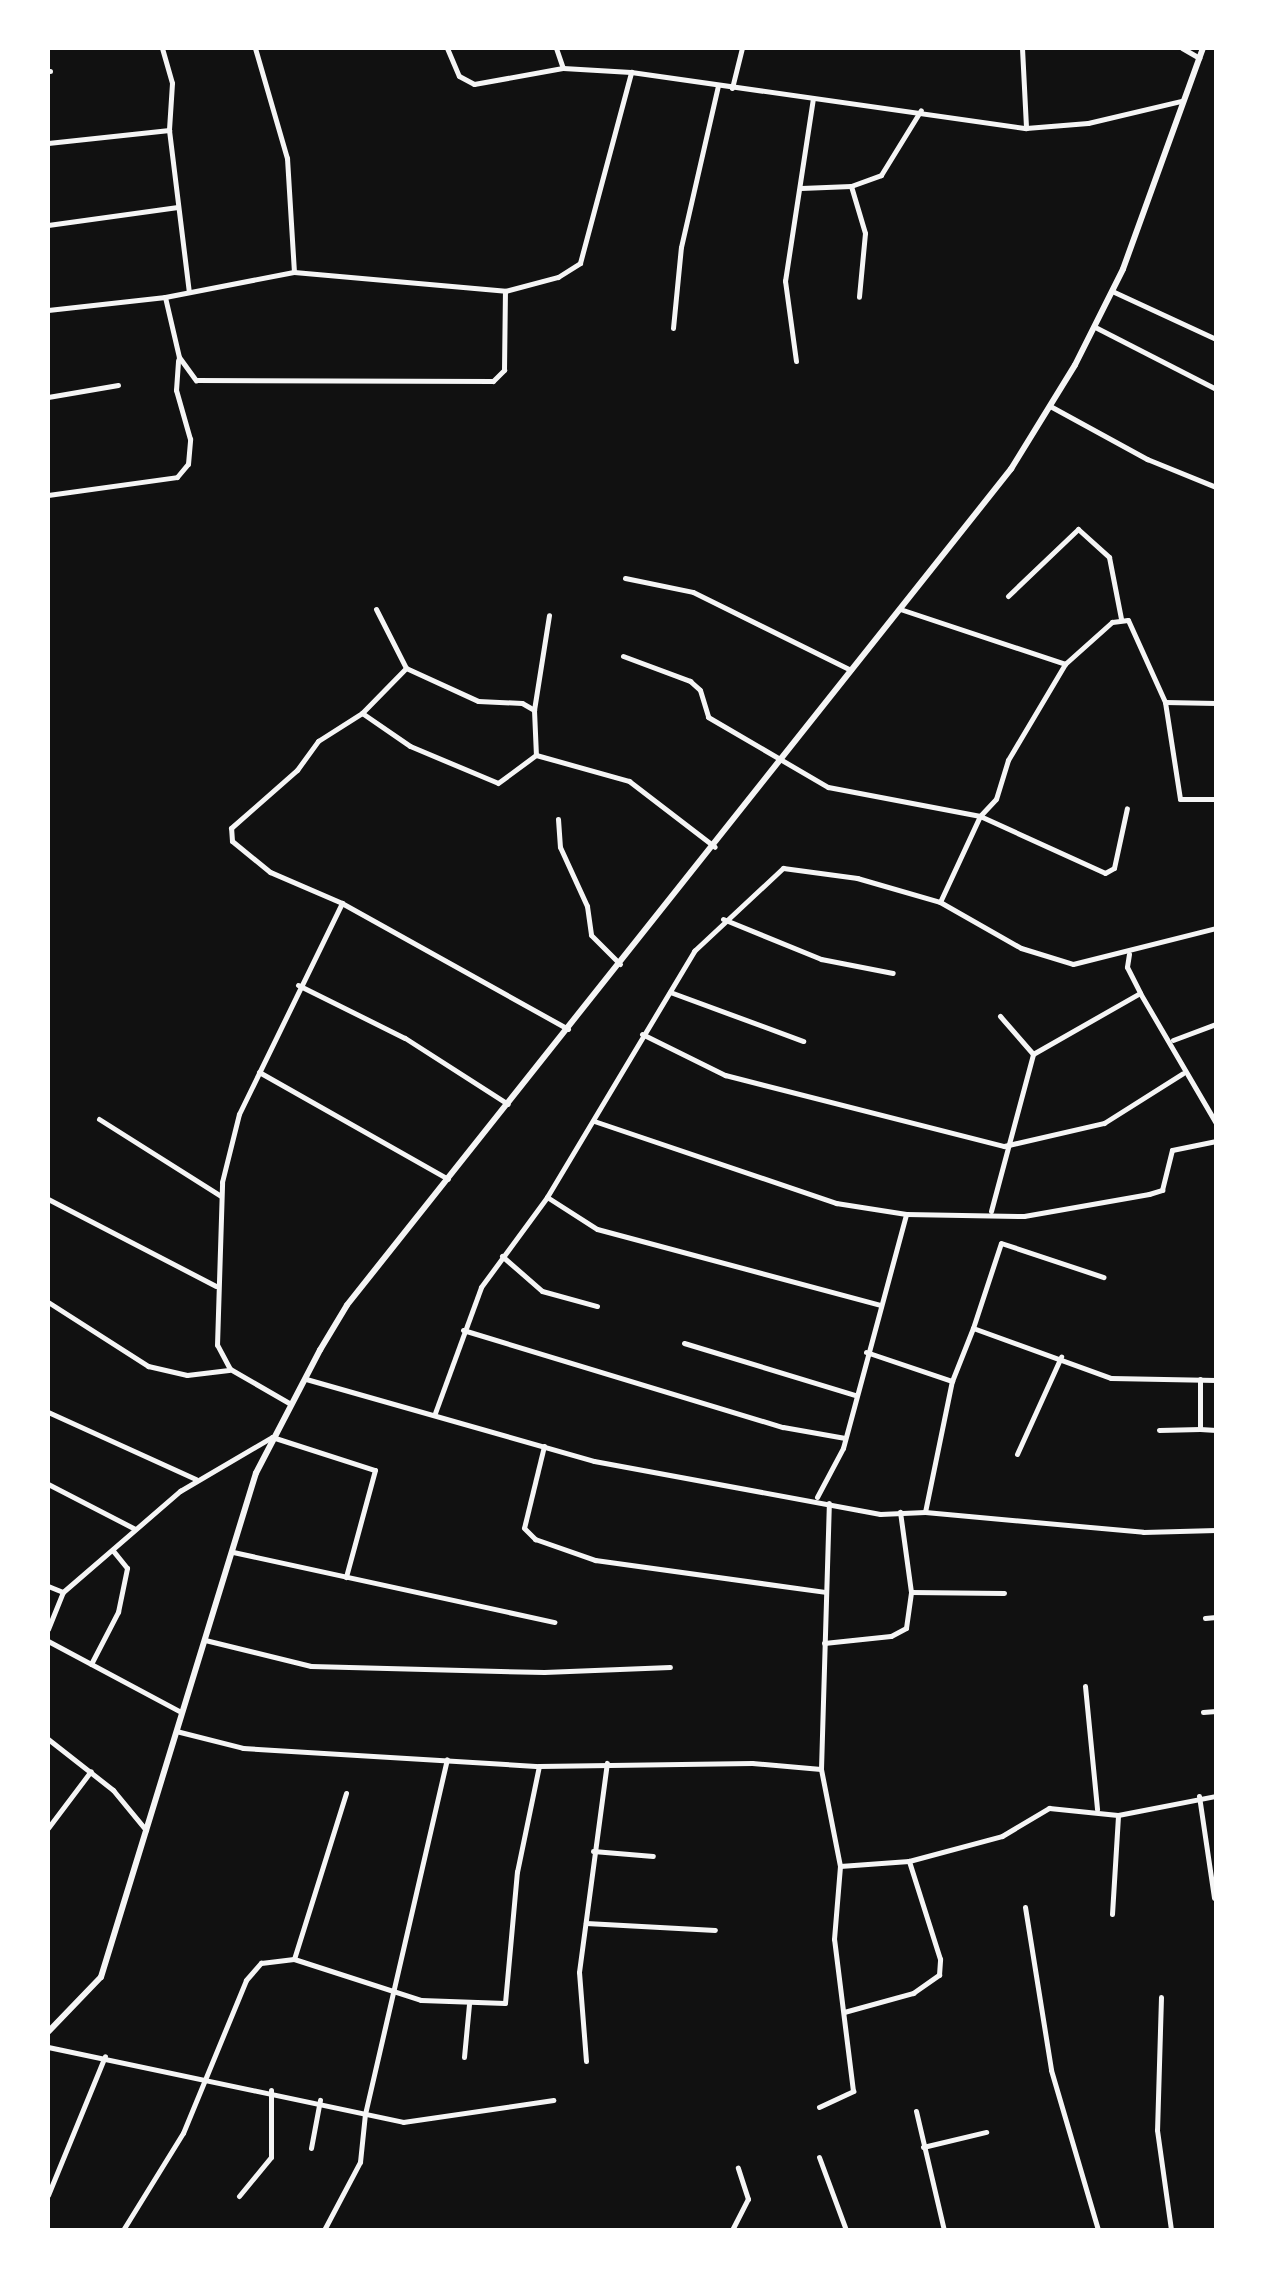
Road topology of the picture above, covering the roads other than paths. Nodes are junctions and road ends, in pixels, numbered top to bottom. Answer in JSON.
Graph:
{"nodes":[{"id":1,"x":162,"y":48,"type":"edge"},
{"id":2,"x":255,"y":48,"type":"edge"},
{"id":3,"x":447,"y":48,"type":"edge"},
{"id":4,"x":556,"y":48,"type":"edge"},
{"id":5,"x":742,"y":48,"type":"edge"},
{"id":6,"x":1022,"y":48,"type":"edge"},
{"id":7,"x":1182,"y":48,"type":"edge"},
{"id":8,"x":1203,"y":48,"type":"edge"},
{"id":9,"x":1198,"y":58,"type":"junction"},
{"id":10,"x":562,"y":68,"type":"junction"},
{"id":11,"x":631,"y":72,"type":"junction"},
{"id":12,"x":718,"y":85,"type":"junction"},
{"id":13,"x":732,"y":88,"type":"junction"},
{"id":14,"x":813,"y":98,"type":"junction"},
{"id":15,"x":1181,"y":101,"type":"junction"},
{"id":16,"x":920,"y":110,"type":"junction"},
{"id":17,"x":1026,"y":128,"type":"junction"},
{"id":18,"x":170,"y":130,"type":"junction"},
{"id":19,"x":48,"y":144,"type":"edge"},
{"id":20,"x":851,"y":186,"type":"junction"},
{"id":21,"x":801,"y":188,"type":"junction"},
{"id":22,"x":178,"y":207,"type":"junction"},
{"id":23,"x":48,"y":225,"type":"edge"},
{"id":24,"x":294,"y":272,"type":"junction"},
{"id":25,"x":505,"y":291,"type":"junction"},
{"id":26,"x":190,"y":292,"type":"junction"},
{"id":27,"x":1112,"y":292,"type":"junction"},
{"id":28,"x":165,"y":297,"type":"junction"},
{"id":29,"x":859,"y":297,"type":"dead end"},
{"id":30,"x":48,"y":310,"type":"edge"},
{"id":31,"x":672,"y":328,"type":"dead end"},
{"id":32,"x":1095,"y":328,"type":"junction"},
{"id":33,"x":1216,"y":339,"type":"edge"},
{"id":34,"x":178,"y":357,"type":"junction"},
{"id":35,"x":796,"y":361,"type":"dead end"},
{"id":36,"x":118,"y":385,"type":"dead end"},
{"id":37,"x":1216,"y":389,"type":"edge"},
{"id":38,"x":48,"y":397,"type":"edge"},
{"id":39,"x":1050,"y":406,"type":"junction"},
{"id":40,"x":1216,"y":487,"type":"edge"},
{"id":41,"x":48,"y":496,"type":"edge"},
{"id":42,"x":625,"y":578,"type":"dead end"},
{"id":43,"x":1008,"y":596,"type":"dead end"},
{"id":44,"x":376,"y":609,"type":"dead end"},
{"id":45,"x":900,"y":609,"type":"junction"},
{"id":46,"x":550,"y":615,"type":"dead end"},
{"id":47,"x":1121,"y":618,"type":"junction"},
{"id":48,"x":623,"y":656,"type":"dead end"},
{"id":49,"x":1065,"y":664,"type":"junction"},
{"id":50,"x":406,"y":668,"type":"junction"},
{"id":51,"x":851,"y":670,"type":"junction"},
{"id":52,"x":1165,"y":702,"type":"junction"},
{"id":53,"x":1216,"y":703,"type":"edge"},
{"id":54,"x":534,"y":710,"type":"junction"},
{"id":55,"x":362,"y":713,"type":"junction"},
{"id":56,"x":536,"y":755,"type":"junction"},
{"id":57,"x":778,"y":760,"type":"junction"},
{"id":58,"x":1216,"y":799,"type":"edge"},
{"id":59,"x":1127,"y":808,"type":"dead end"},
{"id":60,"x":980,"y":816,"type":"junction"},
{"id":61,"x":558,"y":819,"type":"dead end"},
{"id":62,"x":715,"y":847,"type":"junction"},
{"id":63,"x":940,"y":902,"type":"junction"},
{"id":64,"x":342,"y":903,"type":"junction"},
{"id":65,"x":723,"y":919,"type":"junction"},
{"id":66,"x":1216,"y":928,"type":"edge"},
{"id":67,"x":1129,"y":954,"type":"junction"},
{"id":68,"x":620,"y":964,"type":"junction"},
{"id":69,"x":893,"y":974,"type":"dead end"},
{"id":70,"x":298,"y":985,"type":"junction"},
{"id":71,"x":670,"y":992,"type":"junction"},
{"id":72,"x":1140,"y":993,"type":"junction"},
{"id":73,"x":1000,"y":1016,"type":"dead end"},
{"id":74,"x":1216,"y":1024,"type":"edge"},
{"id":75,"x":568,"y":1028,"type":"junction"},
{"id":76,"x":642,"y":1034,"type":"junction"},
{"id":77,"x":1173,"y":1040,"type":"junction"},
{"id":78,"x":803,"y":1041,"type":"dead end"},
{"id":79,"x":1033,"y":1054,"type":"junction"},
{"id":80,"x":259,"y":1072,"type":"junction"},
{"id":81,"x":1184,"y":1073,"type":"junction"},
{"id":82,"x":508,"y":1104,"type":"junction"},
{"id":83,"x":99,"y":1119,"type":"dead end"},
{"id":84,"x":594,"y":1121,"type":"junction"},
{"id":85,"x":1216,"y":1123,"type":"edge"},
{"id":86,"x":1216,"y":1141,"type":"edge"},
{"id":87,"x":1004,"y":1146,"type":"junction"},
{"id":88,"x":448,"y":1179,"type":"junction"},
{"id":89,"x":221,"y":1196,"type":"junction"},
{"id":90,"x":547,"y":1197,"type":"junction"},
{"id":91,"x":48,"y":1199,"type":"edge"},
{"id":92,"x":992,"y":1211,"type":"junction"},
{"id":93,"x":906,"y":1214,"type":"junction"},
{"id":94,"x":502,"y":1256,"type":"junction"},
{"id":95,"x":1103,"y":1277,"type":"dead end"},
{"id":96,"x":216,"y":1286,"type":"junction"},
{"id":97,"x":48,"y":1302,"type":"edge"},
{"id":98,"x":880,"y":1305,"type":"junction"},
{"id":99,"x":597,"y":1306,"type":"dead end"},
{"id":100,"x":973,"y":1328,"type":"junction"},
{"id":101,"x":462,"y":1330,"type":"junction"},
{"id":102,"x":684,"y":1343,"type":"dead end"},
{"id":103,"x":866,"y":1352,"type":"junction"},
{"id":104,"x":1061,"y":1357,"type":"junction"},
{"id":105,"x":230,"y":1370,"type":"junction"},
{"id":106,"x":303,"y":1378,"type":"junction"},
{"id":107,"x":1200,"y":1378,"type":"junction"},
{"id":108,"x":1216,"y":1380,"type":"edge"},
{"id":109,"x":952,"y":1381,"type":"junction"},
{"id":110,"x":854,"y":1395,"type":"junction"},
{"id":111,"x":289,"y":1403,"type":"junction"},
{"id":112,"x":48,"y":1412,"type":"edge"},
{"id":113,"x":435,"y":1413,"type":"junction"},
{"id":114,"x":1200,"y":1429,"type":"junction"},
{"id":115,"x":1160,"y":1430,"type":"dead end"},
{"id":116,"x":1216,"y":1430,"type":"edge"},
{"id":117,"x":272,"y":1437,"type":"junction"},
{"id":118,"x":845,"y":1438,"type":"junction"},
{"id":119,"x":544,"y":1446,"type":"junction"},
{"id":120,"x":1018,"y":1454,"type":"dead end"},
{"id":121,"x":196,"y":1478,"type":"junction"},
{"id":122,"x":48,"y":1484,"type":"edge"},
{"id":123,"x":817,"y":1497,"type":"junction"},
{"id":124,"x":828,"y":1503,"type":"junction"},
{"id":125,"x":900,"y":1512,"type":"junction"},
{"id":126,"x":925,"y":1512,"type":"junction"},
{"id":127,"x":135,"y":1529,"type":"junction"},
{"id":128,"x":1216,"y":1530,"type":"edge"},
{"id":129,"x":113,"y":1552,"type":"junction"},
{"id":130,"x":233,"y":1552,"type":"junction"},
{"id":131,"x":346,"y":1577,"type":"junction"},
{"id":132,"x":48,"y":1586,"type":"edge"},
{"id":133,"x":62,"y":1592,"type":"junction"},
{"id":134,"x":824,"y":1592,"type":"junction"},
{"id":135,"x":911,"y":1592,"type":"junction"},
{"id":136,"x":1004,"y":1594,"type":"dead end"},
{"id":137,"x":1216,"y":1617,"type":"edge"},
{"id":138,"x":1205,"y":1618,"type":"dead end"},
{"id":139,"x":554,"y":1622,"type":"dead end"},
{"id":140,"x":48,"y":1628,"type":"edge"},
{"id":141,"x":205,"y":1640,"type":"junction"},
{"id":142,"x":48,"y":1641,"type":"edge"},
{"id":143,"x":824,"y":1642,"type":"junction"},
{"id":144,"x":92,"y":1664,"type":"junction"},
{"id":145,"x":670,"y":1667,"type":"dead end"},
{"id":146,"x":1085,"y":1686,"type":"dead end"},
{"id":147,"x":1216,"y":1711,"type":"edge"},
{"id":148,"x":181,"y":1712,"type":"junction"},
{"id":149,"x":1203,"y":1712,"type":"dead end"},
{"id":150,"x":176,"y":1731,"type":"junction"},
{"id":151,"x":48,"y":1739,"type":"edge"},
{"id":152,"x":448,"y":1759,"type":"junction"},
{"id":153,"x":607,"y":1763,"type":"junction"},
{"id":154,"x":538,"y":1766,"type":"junction"},
{"id":155,"x":821,"y":1768,"type":"junction"},
{"id":156,"x":92,"y":1771,"type":"junction"},
{"id":157,"x":346,"y":1793,"type":"dead end"},
{"id":158,"x":1199,"y":1796,"type":"junction"},
{"id":159,"x":1216,"y":1796,"type":"edge"},
{"id":160,"x":1097,"y":1809,"type":"junction"},
{"id":161,"x":1118,"y":1815,"type":"junction"},
{"id":162,"x":48,"y":1828,"type":"edge"},
{"id":163,"x":146,"y":1830,"type":"junction"},
{"id":164,"x":593,"y":1850,"type":"junction"},
{"id":165,"x":652,"y":1856,"type":"dead end"},
{"id":166,"x":908,"y":1861,"type":"junction"},
{"id":167,"x":840,"y":1866,"type":"junction"},
{"id":168,"x":1214,"y":1898,"type":"edge"},
{"id":169,"x":1025,"y":1906,"type":"dead end"},
{"id":170,"x":1112,"y":1914,"type":"dead end"},
{"id":171,"x":586,"y":1922,"type":"junction"},
{"id":172,"x":715,"y":1930,"type":"dead end"},
{"id":173,"x":294,"y":1959,"type":"junction"},
{"id":174,"x":393,"y":1992,"type":"junction"},
{"id":175,"x":1161,"y":1998,"type":"dead end"},
{"id":176,"x":469,"y":2004,"type":"junction"},
{"id":177,"x":844,"y":2012,"type":"junction"},
{"id":178,"x":48,"y":2032,"type":"edge"},
{"id":179,"x":48,"y":2047,"type":"edge"},
{"id":180,"x":105,"y":2056,"type":"junction"},
{"id":181,"x":464,"y":2057,"type":"dead end"},
{"id":182,"x":586,"y":2061,"type":"dead end"},
{"id":183,"x":206,"y":2080,"type":"junction"},
{"id":184,"x":271,"y":2090,"type":"junction"},
{"id":185,"x":320,"y":2100,"type":"junction"},
{"id":186,"x":553,"y":2100,"type":"dead end"},
{"id":187,"x":819,"y":2107,"type":"dead end"},
{"id":188,"x":916,"y":2111,"type":"dead end"},
{"id":189,"x":366,"y":2114,"type":"junction"},
{"id":190,"x":986,"y":2132,"type":"dead end"},
{"id":191,"x":923,"y":2147,"type":"junction"},
{"id":192,"x":311,"y":2148,"type":"dead end"},
{"id":193,"x":818,"y":2157,"type":"dead end"},
{"id":194,"x":738,"y":2168,"type":"dead end"},
{"id":195,"x":48,"y":2195,"type":"edge"},
{"id":196,"x":239,"y":2196,"type":"dead end"},
{"id":197,"x":122,"y":2230,"type":"edge"},
{"id":198,"x":324,"y":2230,"type":"edge"},
{"id":199,"x":732,"y":2230,"type":"edge"},
{"id":200,"x":846,"y":2230,"type":"edge"},
{"id":201,"x":944,"y":2230,"type":"edge"},
{"id":202,"x":1098,"y":2230,"type":"edge"},
{"id":203,"x":1171,"y":2230,"type":"edge"}],
"edges":[{"from":1,"to":18,"type":"street"},
{"from":2,"to":24,"type":"street"},
{"from":3,"to":10,"type":"street"},
{"from":4,"to":10,"type":"street"},
{"from":5,"to":13,"type":"street"},
{"from":6,"to":17,"type":"street"},
{"from":7,"to":9,"type":"street"},
{"from":8,"to":9,"type":"street"},
{"from":9,"to":15,"type":"street"},
{"from":10,"to":11,"type":"street"},
{"from":11,"to":12,"type":"street"},
{"from":11,"to":25,"type":"street"},
{"from":12,"to":13,"type":"street"},
{"from":12,"to":31,"type":"street"},
{"from":13,"to":14,"type":"street"},
{"from":14,"to":16,"type":"street"},
{"from":14,"to":21,"type":"street"},
{"from":15,"to":17,"type":"street"},
{"from":15,"to":27,"type":"street"},
{"from":16,"to":17,"type":"street"},
{"from":16,"to":20,"type":"street"},
{"from":18,"to":19,"type":"street"},
{"from":18,"to":22,"type":"street"},
{"from":20,"to":21,"type":"street"},
{"from":20,"to":29,"type":"street"},
{"from":21,"to":35,"type":"street"},
{"from":22,"to":23,"type":"street"},
{"from":22,"to":26,"type":"street"},
{"from":24,"to":25,"type":"street"},
{"from":24,"to":26,"type":"street"},
{"from":25,"to":34,"type":"street"},
{"from":26,"to":28,"type":"street"},
{"from":27,"to":32,"type":"street"},
{"from":27,"to":33,"type":"street"},
{"from":28,"to":30,"type":"street"},
{"from":28,"to":34,"type":"street"},
{"from":32,"to":37,"type":"street"},
{"from":32,"to":39,"type":"street"},
{"from":34,"to":41,"type":"street"},
{"from":36,"to":38,"type":"street"},
{"from":39,"to":40,"type":"street"},
{"from":39,"to":45,"type":"street"},
{"from":42,"to":51,"type":"street"},
{"from":43,"to":47,"type":"street"},
{"from":44,"to":50,"type":"street"},
{"from":45,"to":49,"type":"street"},
{"from":45,"to":51,"type":"street"},
{"from":46,"to":54,"type":"street"},
{"from":47,"to":49,"type":"street"},
{"from":47,"to":52,"type":"street"},
{"from":48,"to":57,"type":"street"},
{"from":49,"to":60,"type":"street"},
{"from":50,"to":54,"type":"street"},
{"from":50,"to":55,"type":"street"},
{"from":51,"to":57,"type":"street"},
{"from":52,"to":53,"type":"street"},
{"from":52,"to":58,"type":"street"},
{"from":54,"to":56,"type":"street"},
{"from":55,"to":56,"type":"street"},
{"from":55,"to":64,"type":"street"},
{"from":56,"to":62,"type":"street"},
{"from":57,"to":60,"type":"street"},
{"from":57,"to":62,"type":"street"},
{"from":59,"to":60,"type":"street"},
{"from":60,"to":63,"type":"street"},
{"from":61,"to":68,"type":"street"},
{"from":62,"to":68,"type":"street"},
{"from":63,"to":65,"type":"street"},
{"from":63,"to":67,"type":"street"},
{"from":64,"to":70,"type":"street"},
{"from":64,"to":75,"type":"street"},
{"from":65,"to":69,"type":"street"},
{"from":65,"to":71,"type":"street"},
{"from":66,"to":67,"type":"street"},
{"from":67,"to":72,"type":"street"},
{"from":68,"to":75,"type":"street"},
{"from":70,"to":80,"type":"street"},
{"from":70,"to":82,"type":"street"},
{"from":71,"to":76,"type":"street"},
{"from":71,"to":78,"type":"street"},
{"from":72,"to":77,"type":"street"},
{"from":72,"to":79,"type":"street"},
{"from":73,"to":79,"type":"street"},
{"from":74,"to":77,"type":"street"},
{"from":75,"to":82,"type":"street"},
{"from":76,"to":84,"type":"street"},
{"from":76,"to":87,"type":"street"},
{"from":77,"to":81,"type":"street"},
{"from":79,"to":87,"type":"street"},
{"from":80,"to":88,"type":"street"},
{"from":80,"to":89,"type":"street"},
{"from":81,"to":85,"type":"street"},
{"from":81,"to":87,"type":"street"},
{"from":82,"to":88,"type":"street"},
{"from":83,"to":89,"type":"street"},
{"from":84,"to":90,"type":"street"},
{"from":84,"to":93,"type":"street"},
{"from":86,"to":92,"type":"street"},
{"from":87,"to":92,"type":"street"},
{"from":88,"to":106,"type":"street"},
{"from":89,"to":96,"type":"street"},
{"from":90,"to":94,"type":"street"},
{"from":90,"to":98,"type":"street"},
{"from":91,"to":96,"type":"street"},
{"from":92,"to":93,"type":"street"},
{"from":93,"to":98,"type":"street"},
{"from":94,"to":99,"type":"street"},
{"from":94,"to":101,"type":"street"},
{"from":95,"to":100,"type":"street"},
{"from":96,"to":105,"type":"street"},
{"from":97,"to":105,"type":"street"},
{"from":98,"to":103,"type":"street"},
{"from":100,"to":104,"type":"street"},
{"from":100,"to":109,"type":"street"},
{"from":101,"to":113,"type":"street"},
{"from":101,"to":118,"type":"street"},
{"from":102,"to":110,"type":"street"},
{"from":103,"to":109,"type":"street"},
{"from":103,"to":110,"type":"street"},
{"from":104,"to":107,"type":"street"},
{"from":104,"to":120,"type":"street"},
{"from":105,"to":111,"type":"street"},
{"from":106,"to":111,"type":"street"},
{"from":106,"to":113,"type":"street"},
{"from":107,"to":108,"type":"street"},
{"from":107,"to":114,"type":"street"},
{"from":109,"to":126,"type":"street"},
{"from":110,"to":118,"type":"street"},
{"from":111,"to":117,"type":"street"},
{"from":112,"to":121,"type":"street"},
{"from":113,"to":119,"type":"street"},
{"from":114,"to":115,"type":"street"},
{"from":114,"to":116,"type":"street"},
{"from":117,"to":121,"type":"street"},
{"from":117,"to":130,"type":"street"},
{"from":117,"to":131,"type":"street"},
{"from":118,"to":123,"type":"street"},
{"from":119,"to":123,"type":"street"},
{"from":119,"to":134,"type":"street"},
{"from":121,"to":127,"type":"street"},
{"from":122,"to":127,"type":"street"},
{"from":123,"to":124,"type":"street"},
{"from":124,"to":125,"type":"street"},
{"from":124,"to":134,"type":"street"},
{"from":125,"to":126,"type":"street"},
{"from":125,"to":135,"type":"street"},
{"from":126,"to":128,"type":"street"},
{"from":127,"to":129,"type":"street"},
{"from":129,"to":133,"type":"street"},
{"from":129,"to":144,"type":"street"},
{"from":130,"to":131,"type":"street"},
{"from":130,"to":141,"type":"street"},
{"from":131,"to":139,"type":"street"},
{"from":132,"to":133,"type":"street"},
{"from":133,"to":140,"type":"street"},
{"from":134,"to":143,"type":"street"},
{"from":135,"to":136,"type":"street"},
{"from":135,"to":143,"type":"street"},
{"from":137,"to":138,"type":"street"},
{"from":141,"to":145,"type":"street"},
{"from":141,"to":148,"type":"street"},
{"from":142,"to":144,"type":"street"},
{"from":143,"to":155,"type":"street"},
{"from":144,"to":148,"type":"street"},
{"from":146,"to":160,"type":"street"},
{"from":147,"to":149,"type":"street"},
{"from":148,"to":150,"type":"street"},
{"from":150,"to":152,"type":"street"},
{"from":150,"to":163,"type":"street"},
{"from":151,"to":156,"type":"street"},
{"from":152,"to":154,"type":"street"},
{"from":152,"to":174,"type":"street"},
{"from":153,"to":154,"type":"street"},
{"from":153,"to":155,"type":"street"},
{"from":153,"to":164,"type":"street"},
{"from":154,"to":176,"type":"street"},
{"from":155,"to":167,"type":"street"},
{"from":156,"to":162,"type":"street"},
{"from":156,"to":163,"type":"street"},
{"from":157,"to":173,"type":"street"},
{"from":158,"to":159,"type":"street"},
{"from":158,"to":161,"type":"street"},
{"from":158,"to":168,"type":"street"},
{"from":160,"to":161,"type":"street"},
{"from":160,"to":166,"type":"street"},
{"from":161,"to":170,"type":"street"},
{"from":163,"to":178,"type":"street"},
{"from":164,"to":165,"type":"street"},
{"from":164,"to":171,"type":"street"},
{"from":166,"to":167,"type":"street"},
{"from":166,"to":177,"type":"street"},
{"from":167,"to":177,"type":"street"},
{"from":169,"to":202,"type":"street"},
{"from":171,"to":172,"type":"street"},
{"from":171,"to":182,"type":"street"},
{"from":173,"to":174,"type":"street"},
{"from":173,"to":183,"type":"street"},
{"from":174,"to":176,"type":"street"},
{"from":174,"to":189,"type":"street"},
{"from":175,"to":203,"type":"street"},
{"from":176,"to":181,"type":"street"},
{"from":177,"to":187,"type":"street"},
{"from":179,"to":180,"type":"street"},
{"from":180,"to":183,"type":"street"},
{"from":180,"to":195,"type":"street"},
{"from":183,"to":184,"type":"street"},
{"from":183,"to":197,"type":"street"},
{"from":184,"to":185,"type":"street"},
{"from":184,"to":196,"type":"street"},
{"from":185,"to":189,"type":"street"},
{"from":185,"to":192,"type":"street"},
{"from":186,"to":189,"type":"street"},
{"from":188,"to":191,"type":"street"},
{"from":189,"to":198,"type":"street"},
{"from":190,"to":191,"type":"street"},
{"from":191,"to":201,"type":"street"},
{"from":193,"to":200,"type":"street"},
{"from":194,"to":199,"type":"street"}]}
